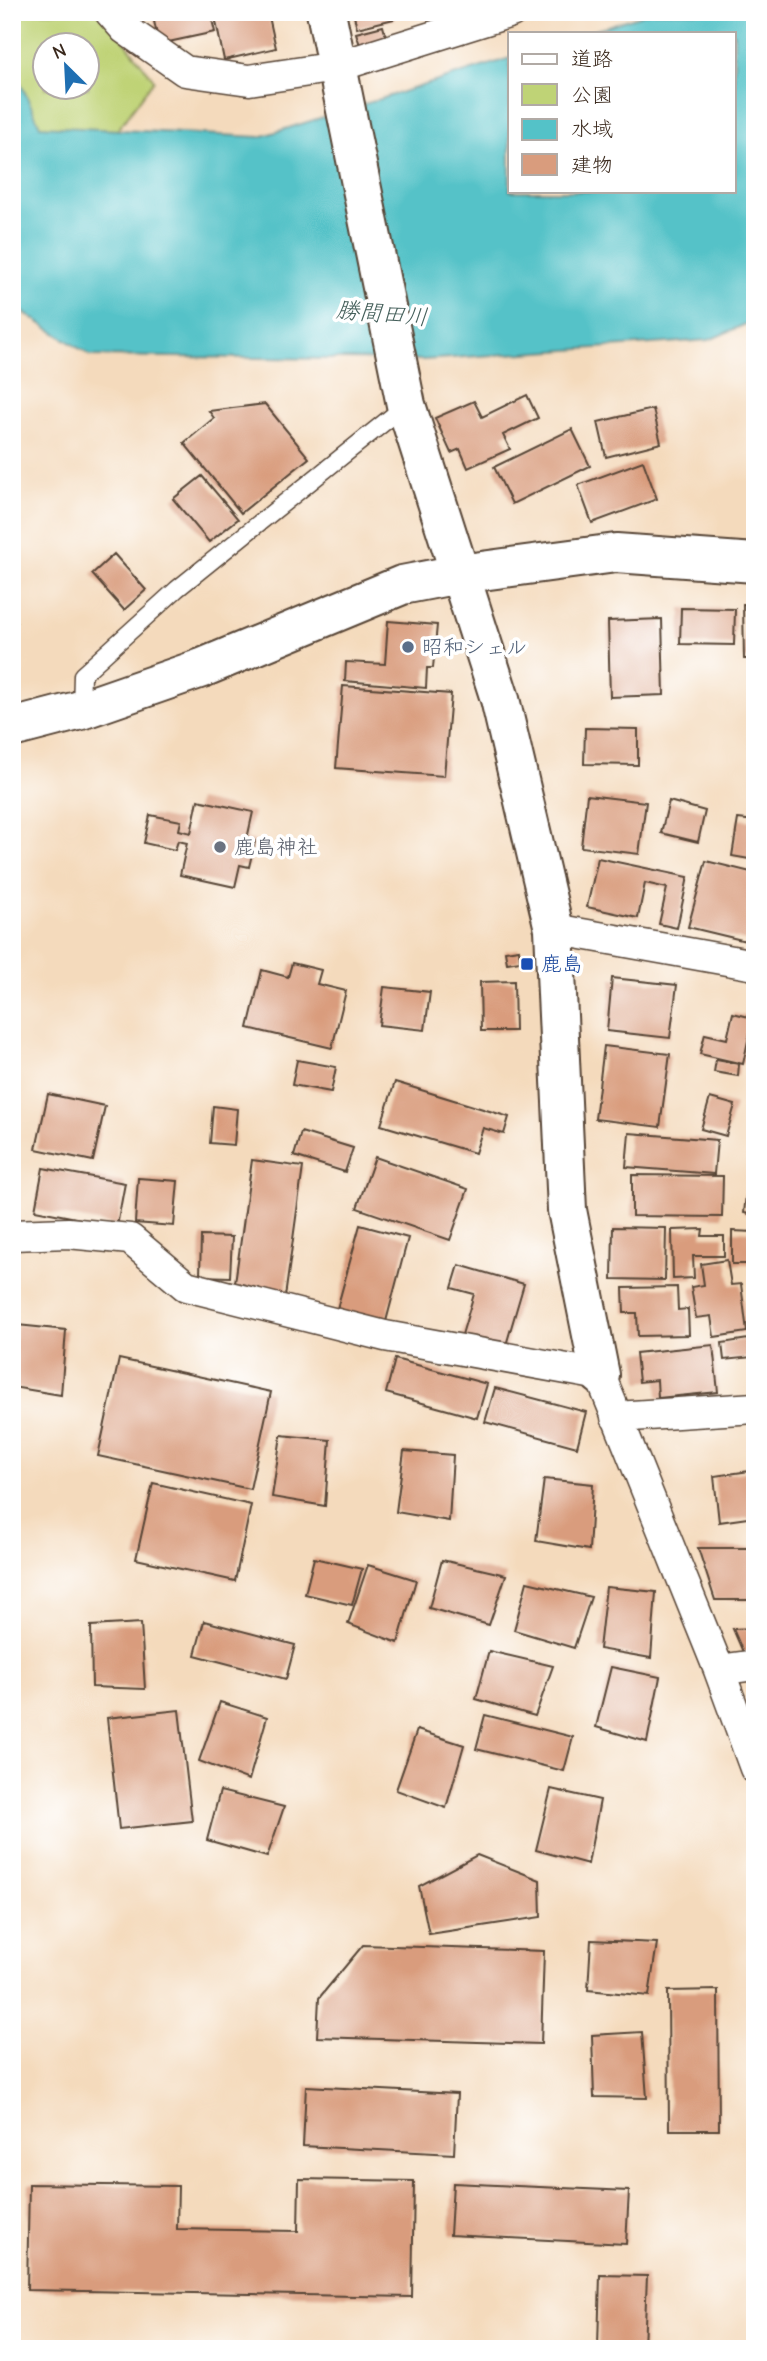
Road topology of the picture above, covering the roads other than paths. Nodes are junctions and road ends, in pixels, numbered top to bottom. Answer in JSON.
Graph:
{"nodes":[{"id":1,"x":110,"y":12,"type":"edge"},
{"id":2,"x":326,"y":12,"type":"edge"},
{"id":3,"x":511,"y":12,"type":"edge"},
{"id":4,"x":338,"y":76,"type":"junction"},
{"id":5,"x":403,"y":392,"type":"junction"},
{"id":6,"x":755,"y":563,"type":"edge"},
{"id":7,"x":459,"y":574,"type":"junction"},
{"id":8,"x":81,"y":709,"type":"junction"},
{"id":9,"x":12,"y":728,"type":"edge"},
{"id":10,"x":554,"y":929,"type":"junction"},
{"id":11,"x":755,"y":965,"type":"edge"},
{"id":12,"x":12,"y":1236,"type":"edge"},
{"id":13,"x":600,"y":1375,"type":"junction"},
{"id":14,"x":755,"y":1408,"type":"edge"},
{"id":15,"x":616,"y":1417,"type":"junction"},
{"id":16,"x":755,"y":1665,"type":"edge"},
{"id":17,"x":719,"y":1670,"type":"junction"},
{"id":18,"x":755,"y":1768,"type":"edge"}],
"edges":[{"from":1,"to":4,"type":"street"},
{"from":2,"to":4,"type":"street"},
{"from":3,"to":4,"type":"street"},
{"from":4,"to":5,"type":"street"},
{"from":5,"to":7,"type":"street"},
{"from":5,"to":8,"type":"lane"},
{"from":6,"to":7,"type":"street"},
{"from":7,"to":8,"type":"street"},
{"from":7,"to":10,"type":"street"},
{"from":8,"to":9,"type":"street"},
{"from":10,"to":11,"type":"street"},
{"from":10,"to":13,"type":"street"},
{"from":12,"to":13,"type":"street"},
{"from":13,"to":15,"type":"street"},
{"from":14,"to":15,"type":"street"},
{"from":15,"to":17,"type":"street"},
{"from":16,"to":17,"type":"street"},
{"from":17,"to":18,"type":"street"}]}
